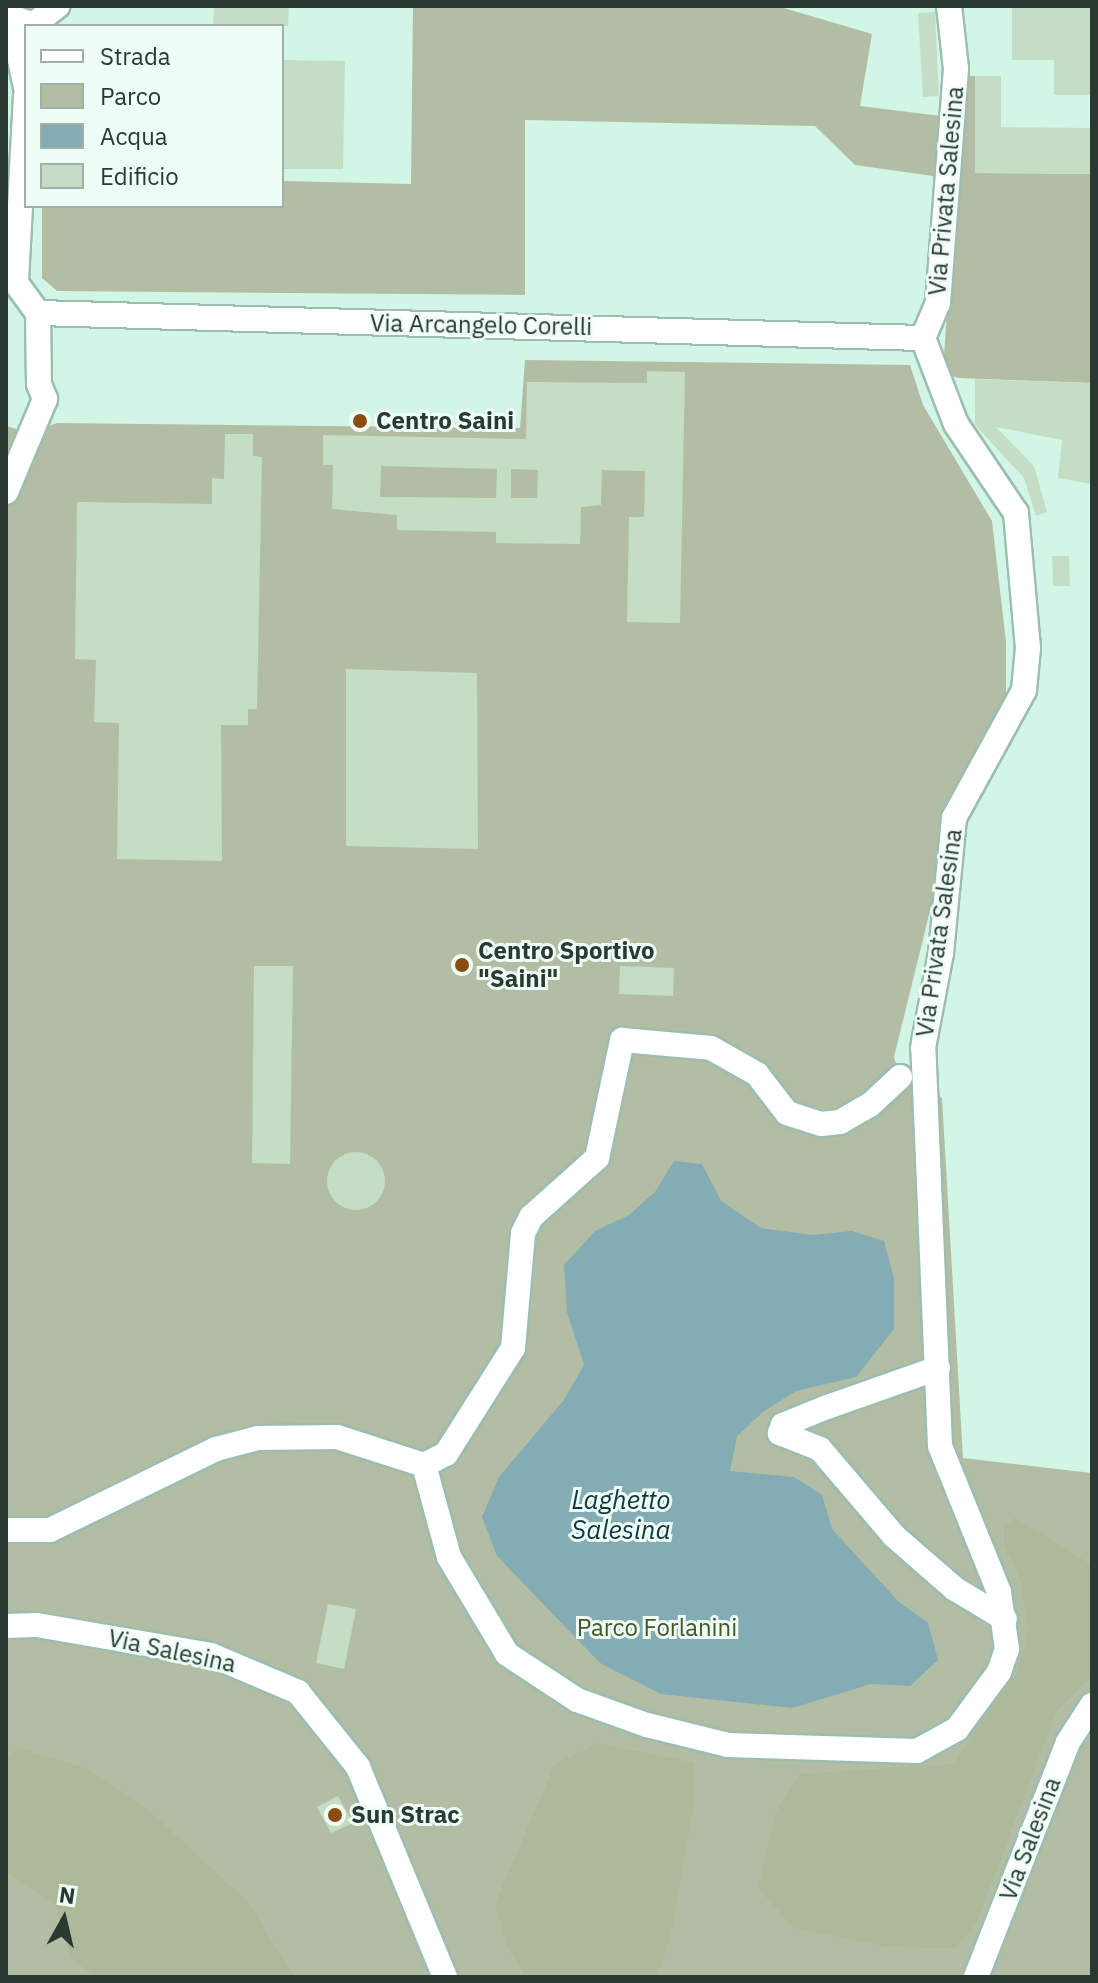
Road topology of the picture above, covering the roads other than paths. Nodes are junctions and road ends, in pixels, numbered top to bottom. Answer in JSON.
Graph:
{"nodes":[{"id":1,"x":949,"y":6,"type":"edge"},
{"id":2,"x":53,"y":13,"type":"edge"},
{"id":3,"x":8,"y":17,"type":"edge"},
{"id":4,"x":30,"y":24,"type":"edge"},
{"id":5,"x":35,"y":24,"type":"edge"},
{"id":6,"x":24,"y":79,"type":"edge"},
{"id":7,"x":24,"y":133,"type":"edge"},
{"id":8,"x":38,"y":313,"type":"junction"},
{"id":9,"x":923,"y":338,"type":"junction"},
{"id":10,"x":6,"y":492,"type":"edge"},
{"id":11,"x":911,"y":1072,"type":"junction"},
{"id":12,"x":938,"y":1368,"type":"junction"},
{"id":13,"x":424,"y":1465,"type":"junction"},
{"id":14,"x":6,"y":1530,"type":"edge"},
{"id":15,"x":1005,"y":1619,"type":"junction"},
{"id":16,"x":6,"y":1626,"type":"edge"},
{"id":17,"x":1092,"y":1705,"type":"edge"},
{"id":18,"x":445,"y":1977,"type":"edge"},
{"id":19,"x":976,"y":1977,"type":"edge"}],
"edges":[{"from":1,"to":9,"type":"street","name":"Via Privata Salesina"},
{"from":2,"to":5,"type":"street"},
{"from":3,"to":4,"type":"street"},
{"from":3,"to":6,"type":"street"},
{"from":7,"to":8,"type":"street"},
{"from":8,"to":9,"type":"street","name":"Via Arcangelo Corelli"},
{"from":8,"to":10,"type":"street"},
{"from":9,"to":11,"type":"street","name":"Via Privata Salesina"},
{"from":11,"to":12,"type":"street","name":"Via Privata Salesina"},
{"from":11,"to":13,"type":"street"},
{"from":12,"to":15,"type":"street"},
{"from":12,"to":15,"type":"street"},
{"from":13,"to":14,"type":"street"},
{"from":13,"to":15,"type":"street"},
{"from":16,"to":18,"type":"street","name":"Via Salesina"},
{"from":17,"to":19,"type":"street","name":"Via Salesina"}]}
